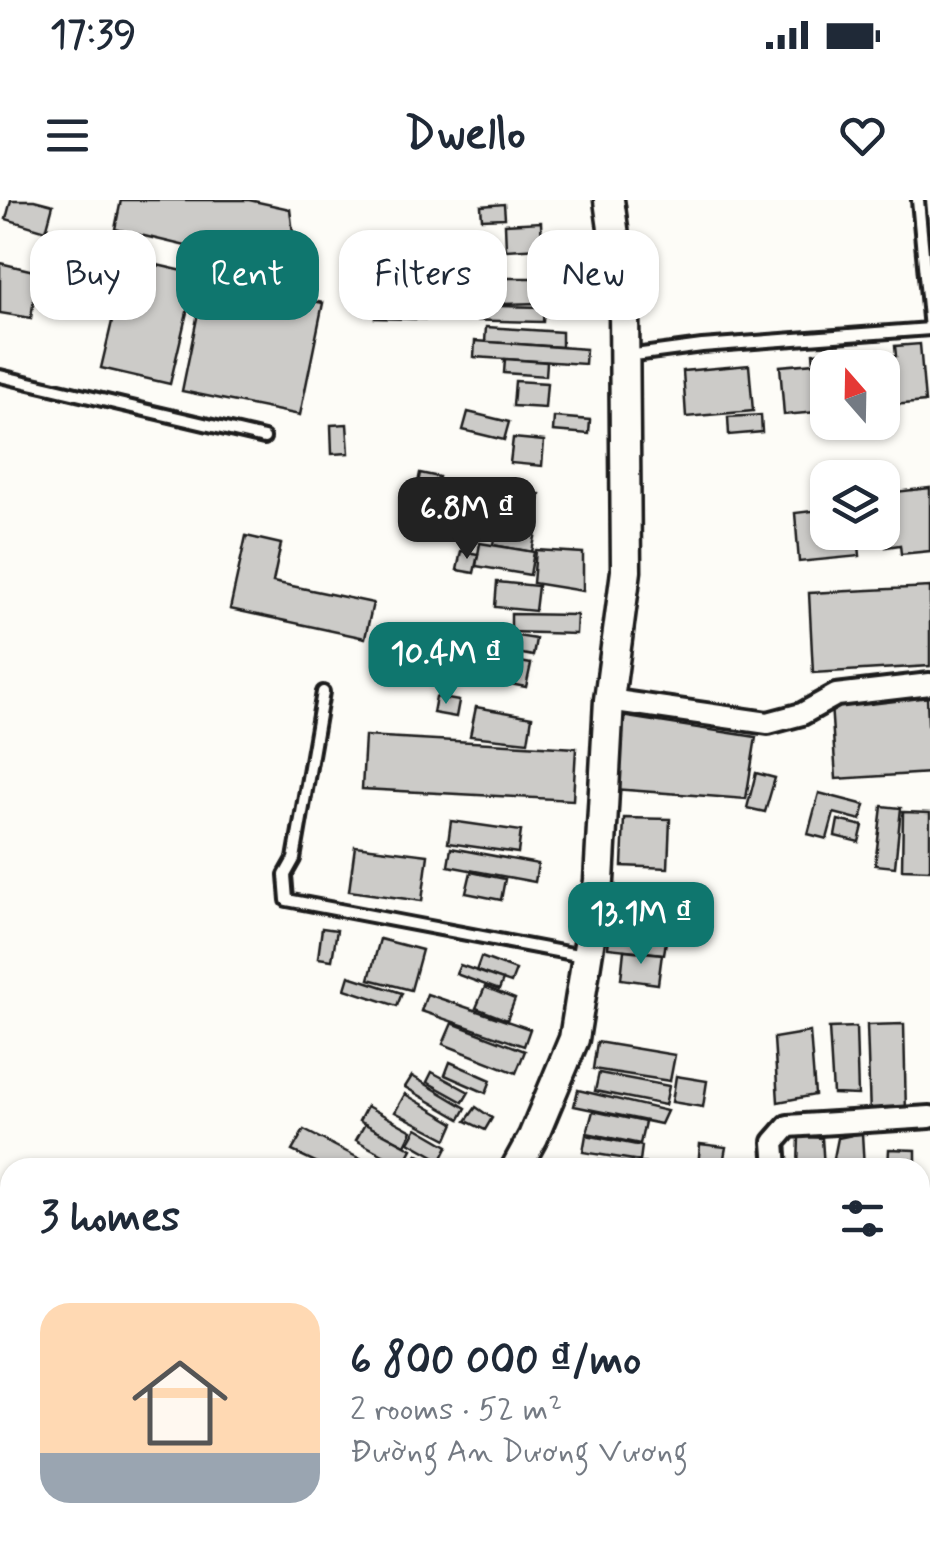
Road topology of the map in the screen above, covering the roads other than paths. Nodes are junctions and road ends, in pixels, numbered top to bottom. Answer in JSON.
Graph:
{"nodes":[{"id":1,"x":609,"y":200,"type":"edge"},
{"id":2,"x":918,"y":200,"type":"edge"},
{"id":3,"x":930,"y":329,"type":"edge"},
{"id":4,"x":625,"y":356,"type":"junction"},
{"id":5,"x":0,"y":376,"type":"edge"},
{"id":6,"x":264,"y":438,"type":"dead end"},
{"id":7,"x":930,"y":684,"type":"edge"},
{"id":8,"x":323,"y":692,"type":"dead end"},
{"id":9,"x":609,"y":700,"type":"junction"},
{"id":10,"x":589,"y":957,"type":"junction"},
{"id":11,"x":930,"y":1118,"type":"edge"},
{"id":12,"x":521,"y":1158,"type":"edge"},
{"id":13,"x":775,"y":1158,"type":"edge"}],
"edges":[{"from":1,"to":4,"type":"main road"},
{"from":2,"to":3,"type":"lane"},
{"from":3,"to":4,"type":"lane"},
{"from":4,"to":9,"type":"main road"},
{"from":5,"to":6,"type":"lane"},
{"from":7,"to":9,"type":"street"},
{"from":8,"to":10,"type":"lane"},
{"from":9,"to":10,"type":"main road"},
{"from":10,"to":12,"type":"main road"},
{"from":11,"to":13,"type":"street"}]}
